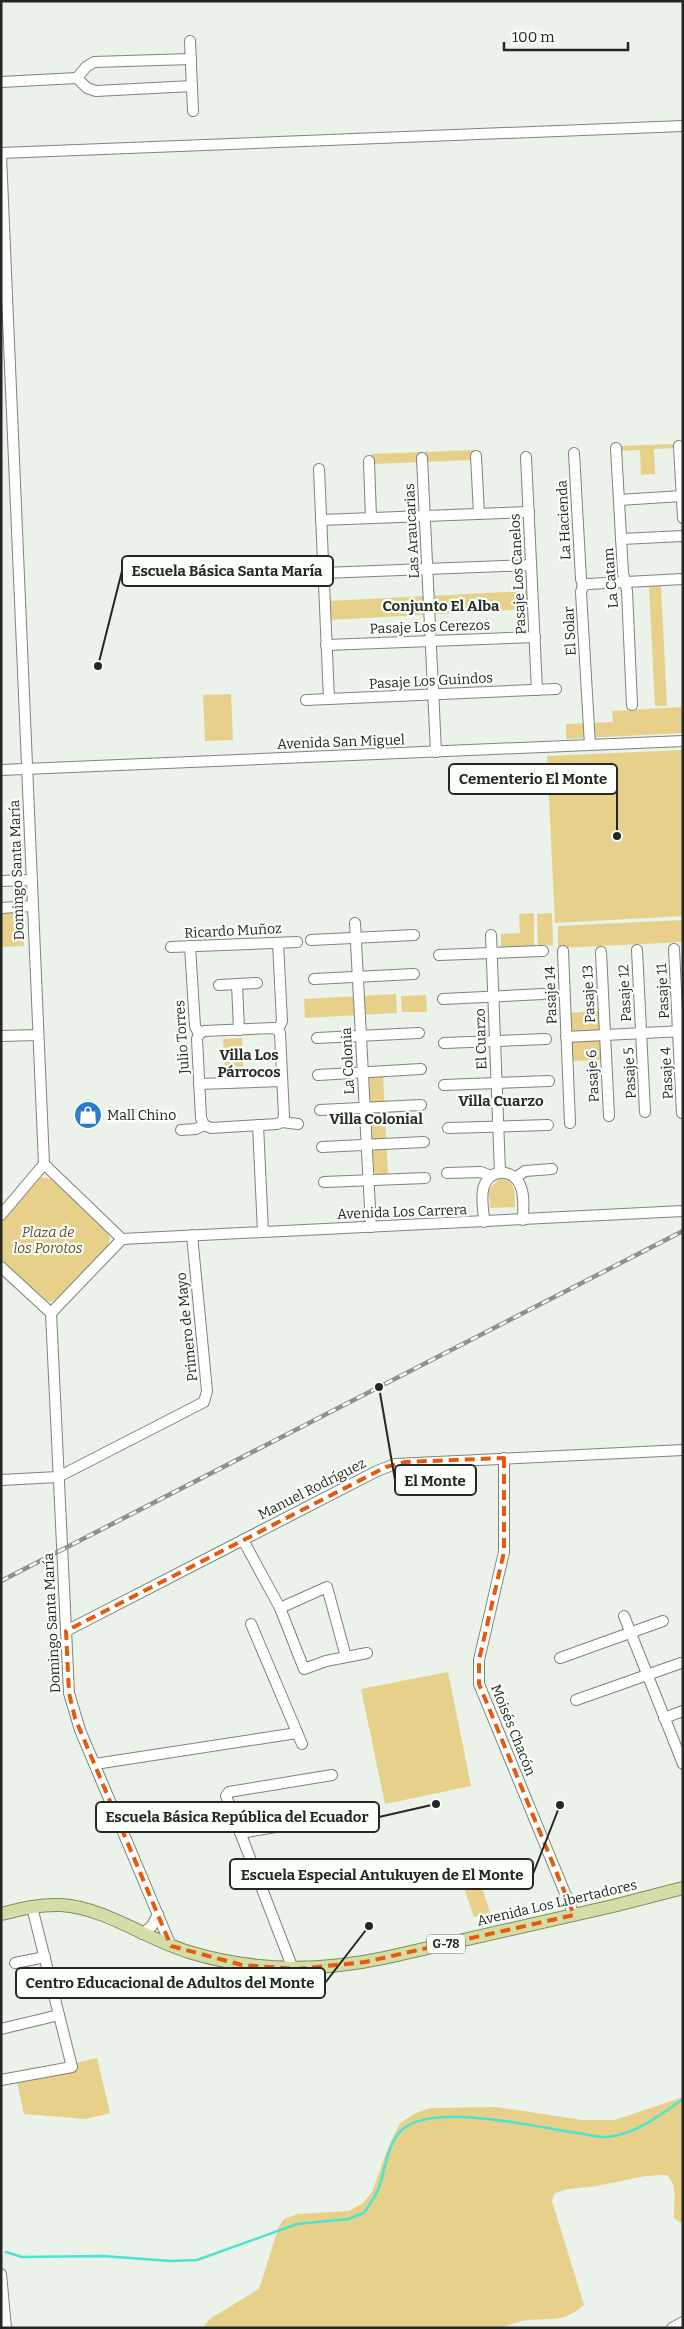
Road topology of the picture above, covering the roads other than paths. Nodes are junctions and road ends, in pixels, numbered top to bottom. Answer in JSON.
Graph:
{"nodes":[{"id":1,"x":190,"y":41,"type":"dead end"},
{"id":2,"x":191,"y":59,"type":"junction"},
{"id":3,"x":77,"y":78,"type":"junction"},
{"id":4,"x":1,"y":82,"type":"edge"},
{"id":5,"x":192,"y":86,"type":"junction"},
{"id":6,"x":193,"y":111,"type":"dead end"},
{"id":7,"x":683,"y":126,"type":"edge"},
{"id":8,"x":1,"y":154,"type":"edge"},
{"id":9,"x":679,"y":446,"type":"dead end"},
{"id":10,"x":616,"y":448,"type":"dead end"},
{"id":11,"x":574,"y":453,"type":"dead end"},
{"id":12,"x":476,"y":456,"type":"dead end"},
{"id":13,"x":422,"y":458,"type":"dead end"},
{"id":14,"x":526,"y":458,"type":"dead end"},
{"id":15,"x":369,"y":461,"type":"dead end"},
{"id":16,"x":319,"y":469,"type":"dead end"},
{"id":17,"x":682,"y":496,"type":"edge"},
{"id":18,"x":619,"y":500,"type":"junction"},
{"id":19,"x":529,"y":512,"type":"junction"},
{"id":20,"x":479,"y":514,"type":"junction"},
{"id":21,"x":425,"y":516,"type":"junction"},
{"id":22,"x":371,"y":518,"type":"junction"},
{"id":23,"x":683,"y":518,"type":"edge"},
{"id":24,"x":321,"y":520,"type":"junction"},
{"id":25,"x":683,"y":536,"type":"edge"},
{"id":26,"x":621,"y":539,"type":"junction"},
{"id":27,"x":531,"y":565,"type":"junction"},
{"id":28,"x":427,"y":569,"type":"junction"},
{"id":29,"x":324,"y":573,"type":"junction"},
{"id":30,"x":683,"y":579,"type":"edge"},
{"id":31,"x":625,"y":582,"type":"junction"},
{"id":32,"x":583,"y":586,"type":"junction"},
{"id":33,"x":534,"y":637,"type":"junction"},
{"id":34,"x":430,"y":641,"type":"junction"},
{"id":35,"x":326,"y":645,"type":"junction"},
{"id":36,"x":556,"y":689,"type":"dead end"},
{"id":37,"x":537,"y":690,"type":"junction"},
{"id":38,"x":433,"y":694,"type":"junction"},
{"id":39,"x":329,"y":699,"type":"junction"},
{"id":40,"x":306,"y":700,"type":"dead end"},
{"id":41,"x":632,"y":705,"type":"dead end"},
{"id":42,"x":683,"y":741,"type":"edge"},
{"id":43,"x":590,"y":745,"type":"junction"},
{"id":44,"x":436,"y":752,"type":"junction"},
{"id":45,"x":26,"y":769,"type":"junction"},
{"id":46,"x":1,"y":770,"type":"edge"},
{"id":47,"x":31,"y":880,"type":"junction"},
{"id":48,"x":1,"y":881,"type":"edge"},
{"id":49,"x":32,"y":906,"type":"junction"},
{"id":50,"x":1,"y":908,"type":"edge"},
{"id":51,"x":354,"y":923,"type":"dead end"},
{"id":52,"x":491,"y":934,"type":"dead end"},
{"id":53,"x":414,"y":935,"type":"dead end"},
{"id":54,"x":355,"y":938,"type":"junction"},
{"id":55,"x":311,"y":940,"type":"dead end"},
{"id":56,"x":297,"y":942,"type":"dead end"},
{"id":57,"x":278,"y":943,"type":"junction"},
{"id":58,"x":190,"y":946,"type":"junction"},
{"id":59,"x":171,"y":948,"type":"dead end"},
{"id":60,"x":674,"y":949,"type":"dead end"},
{"id":61,"x":637,"y":950,"type":"dead end"},
{"id":62,"x":543,"y":951,"type":"dead end"},
{"id":63,"x":563,"y":951,"type":"dead end"},
{"id":64,"x":601,"y":952,"type":"dead end"},
{"id":65,"x":492,"y":953,"type":"junction"},
{"id":66,"x":439,"y":955,"type":"dead end"},
{"id":67,"x":414,"y":974,"type":"dead end"},
{"id":68,"x":358,"y":977,"type":"junction"},
{"id":69,"x":314,"y":979,"type":"dead end"},
{"id":70,"x":257,"y":983,"type":"dead end"},
{"id":71,"x":237,"y":984,"type":"junction"},
{"id":72,"x":219,"y":985,"type":"dead end"},
{"id":73,"x":543,"y":994,"type":"dead end"},
{"id":74,"x":493,"y":997,"type":"junction"},
{"id":75,"x":443,"y":1000,"type":"dead end"},
{"id":76,"x":239,"y":1030,"type":"junction"},
{"id":77,"x":278,"y":1030,"type":"junction"},
{"id":78,"x":681,"y":1031,"type":"edge"},
{"id":79,"x":641,"y":1033,"type":"junction"},
{"id":80,"x":199,"y":1034,"type":"junction"},
{"id":81,"x":419,"y":1034,"type":"dead end"},
{"id":82,"x":38,"y":1035,"type":"junction"},
{"id":83,"x":605,"y":1035,"type":"junction"},
{"id":84,"x":1,"y":1036,"type":"edge"},
{"id":85,"x":361,"y":1036,"type":"junction"},
{"id":86,"x":566,"y":1037,"type":"junction"},
{"id":87,"x":317,"y":1038,"type":"dead end"},
{"id":88,"x":546,"y":1039,"type":"dead end"},
{"id":89,"x":495,"y":1041,"type":"junction"},
{"id":90,"x":444,"y":1043,"type":"dead end"},
{"id":91,"x":421,"y":1069,"type":"dead end"},
{"id":92,"x":363,"y":1072,"type":"junction"},
{"id":93,"x":318,"y":1075,"type":"dead end"},
{"id":94,"x":282,"y":1080,"type":"junction"},
{"id":95,"x":548,"y":1081,"type":"dead end"},
{"id":96,"x":497,"y":1083,"type":"junction"},
{"id":97,"x":199,"y":1084,"type":"junction"},
{"id":98,"x":444,"y":1085,"type":"dead end"},
{"id":99,"x":422,"y":1106,"type":"dead end"},
{"id":100,"x":365,"y":1108,"type":"junction"},
{"id":101,"x":320,"y":1110,"type":"dead end"},
{"id":102,"x":646,"y":1112,"type":"dead end"},
{"id":103,"x":682,"y":1113,"type":"edge"},
{"id":104,"x":609,"y":1116,"type":"dead end"},
{"id":105,"x":282,"y":1122,"type":"junction"},
{"id":106,"x":570,"y":1123,"type":"dead end"},
{"id":107,"x":298,"y":1124,"type":"dead end"},
{"id":108,"x":204,"y":1125,"type":"junction"},
{"id":109,"x":258,"y":1125,"type":"junction"},
{"id":110,"x":548,"y":1125,"type":"dead end"},
{"id":111,"x":498,"y":1127,"type":"junction"},
{"id":112,"x":448,"y":1128,"type":"dead end"},
{"id":113,"x":181,"y":1130,"type":"dead end"},
{"id":114,"x":424,"y":1142,"type":"dead end"},
{"id":115,"x":367,"y":1145,"type":"junction"},
{"id":116,"x":322,"y":1146,"type":"dead end"},
{"id":117,"x":44,"y":1164,"type":"junction"},
{"id":118,"x":552,"y":1169,"type":"dead end"},
{"id":119,"x":447,"y":1174,"type":"dead end"},
{"id":120,"x":495,"y":1174,"type":"junction"},
{"id":121,"x":425,"y":1178,"type":"dead end"},
{"id":122,"x":515,"y":1178,"type":"junction"},
{"id":123,"x":369,"y":1180,"type":"junction"},
{"id":124,"x":324,"y":1182,"type":"dead end"},
{"id":125,"x":683,"y":1211,"type":"edge"},
{"id":126,"x":1,"y":1215,"type":"edge"},
{"id":127,"x":523,"y":1220,"type":"junction"},
{"id":128,"x":484,"y":1222,"type":"junction"},
{"id":129,"x":372,"y":1227,"type":"junction"},
{"id":130,"x":263,"y":1232,"type":"junction"},
{"id":131,"x":192,"y":1235,"type":"junction"},
{"id":132,"x":122,"y":1239,"type":"junction"},
{"id":133,"x":1,"y":1268,"type":"edge"},
{"id":134,"x":51,"y":1313,"type":"junction"},
{"id":135,"x":683,"y":1450,"type":"edge"},
{"id":136,"x":504,"y":1458,"type":"junction"},
{"id":137,"x":58,"y":1477,"type":"junction"},
{"id":138,"x":1,"y":1480,"type":"edge"},
{"id":139,"x":243,"y":1540,"type":"junction"},
{"id":140,"x":280,"y":1608,"type":"junction"},
{"id":141,"x":624,"y":1616,"type":"dead end"},
{"id":142,"x":663,"y":1621,"type":"dead end"},
{"id":143,"x":251,"y":1624,"type":"dead end"},
{"id":144,"x":66,"y":1631,"type":"junction"},
{"id":145,"x":630,"y":1632,"type":"junction"},
{"id":146,"x":367,"y":1653,"type":"dead end"},
{"id":147,"x":346,"y":1657,"type":"junction"},
{"id":148,"x":560,"y":1658,"type":"dead end"},
{"id":149,"x":681,"y":1663,"type":"dead end"},
{"id":150,"x":647,"y":1675,"type":"junction"},
{"id":151,"x":576,"y":1700,"type":"dead end"},
{"id":152,"x":683,"y":1711,"type":"edge"},
{"id":153,"x":664,"y":1718,"type":"junction"},
{"id":154,"x":298,"y":1733,"type":"junction"},
{"id":155,"x":302,"y":1744,"type":"dead end"},
{"id":156,"x":95,"y":1764,"type":"junction"},
{"id":157,"x":683,"y":1764,"type":"edge"},
{"id":158,"x":332,"y":1775,"type":"dead end"},
{"id":159,"x":353,"y":1814,"type":"dead end"},
{"id":160,"x":240,"y":1833,"type":"junction"},
{"id":161,"x":683,"y":1888,"type":"edge"},
{"id":162,"x":32,"y":1907,"type":"junction"},
{"id":163,"x":1,"y":1914,"type":"edge"},
{"id":164,"x":158,"y":1914,"type":"junction"},
{"id":165,"x":574,"y":1915,"type":"junction"},
{"id":166,"x":142,"y":1934,"type":"junction"},
{"id":167,"x":171,"y":1946,"type":"junction"},
{"id":168,"x":45,"y":1957,"type":"junction"},
{"id":169,"x":15,"y":1964,"type":"dead end"},
{"id":170,"x":293,"y":1969,"type":"junction"},
{"id":171,"x":59,"y":2015,"type":"junction"},
{"id":172,"x":1,"y":2029,"type":"edge"},
{"id":173,"x":1,"y":2080,"type":"edge"},
{"id":174,"x":1,"y":2274,"type":"edge"},
{"id":175,"x":683,"y":2322,"type":"edge"},
{"id":176,"x":6,"y":2328,"type":"edge"},
{"id":177,"x":672,"y":2328,"type":"edge"}],
"edges":[{"from":1,"to":2,"type":"street"},
{"from":2,"to":3,"type":"street"},
{"from":2,"to":5,"type":"street"},
{"from":3,"to":4,"type":"street"},
{"from":3,"to":5,"type":"street"},
{"from":5,"to":6,"type":"street"},
{"from":7,"to":8,"type":"street"},
{"from":8,"to":45,"type":"street","name":"Domingo Santa María"},
{"from":9,"to":17,"type":"street"},
{"from":10,"to":18,"type":"street","name":"La Catam"},
{"from":11,"to":32,"type":"street","name":"La Hacienda"},
{"from":12,"to":20,"type":"street"},
{"from":13,"to":21,"type":"street","name":"Las Araucarias"},
{"from":14,"to":19,"type":"street","name":"Pasaje Los Canelos"},
{"from":15,"to":22,"type":"street"},
{"from":16,"to":24,"type":"street"},
{"from":17,"to":18,"type":"street"},
{"from":17,"to":23,"type":"street"},
{"from":18,"to":26,"type":"street","name":"La Catam"},
{"from":19,"to":20,"type":"street"},
{"from":19,"to":27,"type":"street","name":"Pasaje Los Canelos"},
{"from":20,"to":21,"type":"street"},
{"from":21,"to":22,"type":"street"},
{"from":21,"to":28,"type":"street","name":"Las Araucarias"},
{"from":22,"to":24,"type":"street"},
{"from":24,"to":29,"type":"street"},
{"from":25,"to":26,"type":"street"},
{"from":26,"to":31,"type":"street","name":"La Catam"},
{"from":27,"to":28,"type":"street"},
{"from":27,"to":33,"type":"street","name":"Pasaje Los Canelos"},
{"from":28,"to":29,"type":"street"},
{"from":28,"to":34,"type":"street","name":"Las Araucarias"},
{"from":29,"to":35,"type":"street"},
{"from":30,"to":31,"type":"street","name":"El Solar"},
{"from":31,"to":32,"type":"street","name":"El Solar"},
{"from":31,"to":41,"type":"street","name":"La Catam"},
{"from":32,"to":43,"type":"street","name":"El Solar"},
{"from":33,"to":34,"type":"street","name":"Pasaje Los Cerezos"},
{"from":33,"to":37,"type":"street","name":"Pasaje Los Canelos"},
{"from":34,"to":35,"type":"street","name":"Pasaje Los Cerezos"},
{"from":34,"to":38,"type":"street","name":"Las Araucarias"},
{"from":35,"to":39,"type":"street"},
{"from":36,"to":37,"type":"street","name":"Pasaje Los Guindos"},
{"from":37,"to":38,"type":"street","name":"Pasaje Los Guindos"},
{"from":38,"to":39,"type":"street","name":"Pasaje Los Guindos"},
{"from":38,"to":44,"type":"street","name":"Las Araucarias"},
{"from":39,"to":40,"type":"street","name":"Pasaje Los Guindos"},
{"from":42,"to":43,"type":"street","name":"Avenida San Miguel"},
{"from":43,"to":44,"type":"street","name":"Avenida San Miguel"},
{"from":44,"to":45,"type":"street","name":"Avenida San Miguel"},
{"from":45,"to":46,"type":"street","name":"Avenida San Miguel"},
{"from":45,"to":47,"type":"street","name":"Domingo Santa María"},
{"from":47,"to":48,"type":"street"},
{"from":47,"to":49,"type":"street","name":"Domingo Santa María"},
{"from":49,"to":50,"type":"street"},
{"from":49,"to":82,"type":"street","name":"Domingo Santa María"},
{"from":51,"to":54,"type":"street","name":"La Colonia"},
{"from":52,"to":65,"type":"street","name":"El Cuarzo"},
{"from":53,"to":54,"type":"street"},
{"from":54,"to":55,"type":"street"},
{"from":54,"to":68,"type":"street","name":"La Colonia"},
{"from":56,"to":57,"type":"street","name":"Ricardo Muñoz"},
{"from":57,"to":58,"type":"street","name":"Ricardo Muñoz"},
{"from":57,"to":77,"type":"street"},
{"from":58,"to":59,"type":"street","name":"Ricardo Muñoz"},
{"from":58,"to":80,"type":"street","name":"Julio Torres"},
{"from":60,"to":78,"type":"street","name":"Pasaje 11"},
{"from":61,"to":79,"type":"street","name":"Pasaje 12"},
{"from":62,"to":65,"type":"street"},
{"from":63,"to":86,"type":"street","name":"Pasaje 14"},
{"from":64,"to":83,"type":"street","name":"Pasaje 13"},
{"from":65,"to":66,"type":"street"},
{"from":65,"to":74,"type":"street","name":"El Cuarzo"},
{"from":67,"to":68,"type":"street"},
{"from":68,"to":69,"type":"street"},
{"from":68,"to":85,"type":"street","name":"La Colonia"},
{"from":70,"to":71,"type":"street"},
{"from":71,"to":72,"type":"street"},
{"from":71,"to":76,"type":"street"},
{"from":73,"to":74,"type":"street"},
{"from":74,"to":75,"type":"street"},
{"from":74,"to":89,"type":"street","name":"El Cuarzo"},
{"from":76,"to":77,"type":"street"},
{"from":76,"to":80,"type":"street"},
{"from":77,"to":94,"type":"street"},
{"from":78,"to":79,"type":"street"},
{"from":78,"to":103,"type":"street","name":"Pasaje 4"},
{"from":79,"to":83,"type":"street"},
{"from":79,"to":102,"type":"street","name":"Pasaje 5"},
{"from":80,"to":97,"type":"street","name":"Julio Torres"},
{"from":81,"to":85,"type":"street"},
{"from":82,"to":84,"type":"street"},
{"from":82,"to":117,"type":"street","name":"Domingo Santa María"},
{"from":83,"to":86,"type":"street"},
{"from":83,"to":104,"type":"street","name":"Pasaje 6"},
{"from":85,"to":87,"type":"street"},
{"from":85,"to":92,"type":"street","name":"La Colonia"},
{"from":86,"to":106,"type":"street","name":"Pasaje 14"},
{"from":88,"to":89,"type":"street"},
{"from":89,"to":90,"type":"street"},
{"from":89,"to":96,"type":"street","name":"El Cuarzo"},
{"from":91,"to":92,"type":"street"},
{"from":92,"to":93,"type":"street"},
{"from":92,"to":100,"type":"street","name":"La Colonia"},
{"from":94,"to":97,"type":"street"},
{"from":94,"to":105,"type":"street"},
{"from":95,"to":96,"type":"street"},
{"from":96,"to":98,"type":"street"},
{"from":96,"to":111,"type":"street","name":"El Cuarzo"},
{"from":97,"to":108,"type":"street","name":"Julio Torres"},
{"from":99,"to":100,"type":"street"},
{"from":100,"to":101,"type":"street"},
{"from":100,"to":115,"type":"street","name":"La Colonia"},
{"from":105,"to":107,"type":"street"},
{"from":105,"to":109,"type":"street"},
{"from":108,"to":109,"type":"street"},
{"from":108,"to":113,"type":"street"},
{"from":109,"to":130,"type":"street"},
{"from":110,"to":111,"type":"street"},
{"from":111,"to":112,"type":"street"},
{"from":111,"to":120,"type":"street","name":"El Cuarzo"},
{"from":114,"to":115,"type":"street"},
{"from":115,"to":116,"type":"street"},
{"from":115,"to":123,"type":"street","name":"La Colonia"},
{"from":117,"to":126,"type":"street"},
{"from":117,"to":132,"type":"street"},
{"from":118,"to":122,"type":"street"},
{"from":119,"to":120,"type":"street"},
{"from":120,"to":122,"type":"street"},
{"from":120,"to":128,"type":"street","name":"El Cuarzo"},
{"from":121,"to":123,"type":"street"},
{"from":122,"to":127,"type":"street"},
{"from":123,"to":124,"type":"street"},
{"from":123,"to":129,"type":"street","name":"La Colonia"},
{"from":125,"to":127,"type":"street","name":"Avenida Los Carrera"},
{"from":127,"to":128,"type":"street","name":"Avenida Los Carrera"},
{"from":128,"to":129,"type":"street","name":"Avenida Los Carrera"},
{"from":129,"to":130,"type":"street","name":"Avenida Los Carrera"},
{"from":130,"to":131,"type":"street","name":"Avenida Los Carrera"},
{"from":131,"to":132,"type":"street","name":"Avenida Los Carrera"},
{"from":131,"to":137,"type":"street","name":"Primero de Mayo"},
{"from":132,"to":134,"type":"street"},
{"from":133,"to":134,"type":"street"},
{"from":134,"to":137,"type":"street","name":"Domingo Santa María"},
{"from":135,"to":136,"type":"street","name":"Manuel Rodríguez"},
{"from":136,"to":139,"type":"street","name":"Manuel Rodríguez"},
{"from":136,"to":165,"type":"street","name":"Moisés Chacón"},
{"from":137,"to":138,"type":"street"},
{"from":137,"to":144,"type":"street","name":"Domingo Santa María"},
{"from":139,"to":140,"type":"street"},
{"from":139,"to":144,"type":"street","name":"Manuel Rodríguez"},
{"from":140,"to":147,"type":"street"},
{"from":140,"to":147,"type":"street"},
{"from":141,"to":145,"type":"street"},
{"from":142,"to":145,"type":"street"},
{"from":143,"to":154,"type":"street"},
{"from":144,"to":156,"type":"street","name":"Domingo Santa María"},
{"from":145,"to":148,"type":"street"},
{"from":145,"to":150,"type":"street"},
{"from":146,"to":147,"type":"street"},
{"from":149,"to":150,"type":"street"},
{"from":150,"to":151,"type":"street"},
{"from":150,"to":153,"type":"street"},
{"from":152,"to":153,"type":"street"},
{"from":153,"to":157,"type":"street"},
{"from":154,"to":155,"type":"street"},
{"from":154,"to":156,"type":"street"},
{"from":156,"to":164,"type":"street","name":"Domingo Santa María"},
{"from":158,"to":160,"type":"street"},
{"from":159,"to":160,"type":"street"},
{"from":160,"to":170,"type":"street"},
{"from":161,"to":165,"type":"main road","name":"Avenida Los Libertadores","number":"G-78"},
{"from":162,"to":163,"type":"main road","name":"Avenida Los Libertadores","number":"G-78"},
{"from":162,"to":166,"type":"main road","name":"Avenida Los Libertadores","number":"G-78"},
{"from":162,"to":168,"type":"street"},
{"from":164,"to":166,"type":"street"},
{"from":164,"to":167,"type":"street","name":"Domingo Santa María"},
{"from":165,"to":170,"type":"main road","name":"Avenida Los Libertadores","number":"G-78"},
{"from":166,"to":167,"type":"main road","name":"Avenida Los Libertadores","number":"G-78"},
{"from":167,"to":170,"type":"main road","name":"Avenida Los Libertadores","number":"G-78"},
{"from":168,"to":169,"type":"street"},
{"from":168,"to":171,"type":"street"},
{"from":171,"to":172,"type":"street"},
{"from":171,"to":173,"type":"street"},
{"from":174,"to":176,"type":"street"},
{"from":175,"to":177,"type":"street"}]}
